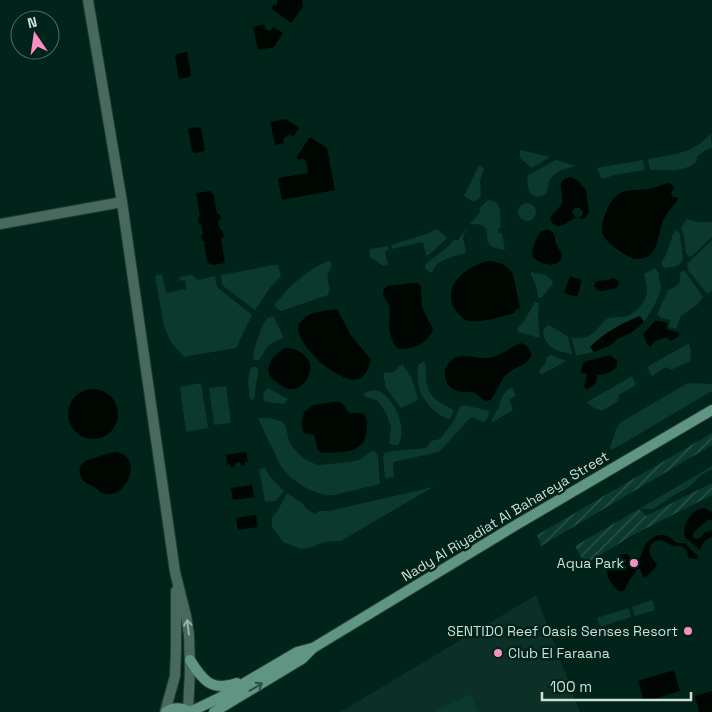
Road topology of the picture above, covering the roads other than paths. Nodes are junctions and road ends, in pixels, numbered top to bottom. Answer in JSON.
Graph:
{"nodes":[{"id":1,"x":88,"y":0,"type":"edge"},
{"id":2,"x":122,"y":202,"type":"junction"},
{"id":3,"x":0,"y":224,"type":"edge"},
{"id":4,"x":712,"y":410,"type":"edge"},
{"id":5,"x":175,"y":572,"type":"junction"},
{"id":6,"x":313,"y":648,"type":"junction"},
{"id":7,"x":190,"y":660,"type":"junction"},
{"id":8,"x":259,"y":674,"type":"junction"},
{"id":9,"x":165,"y":712,"type":"edge"},
{"id":10,"x":189,"y":712,"type":"edge"},
{"id":11,"x":214,"y":712,"type":"edge"}],
"edges":[{"from":1,"to":2,"type":"street"},
{"from":2,"to":3,"type":"street"},
{"from":2,"to":5,"type":"street"},
{"from":4,"to":6,"type":"main road","name":"Nady Al Riyadiat Al Bahareya Street"},
{"from":7,"to":5,"type":"street","one_way":true},
{"from":5,"to":9,"type":"street"},
{"from":6,"to":8,"type":"main road","name":"Nady Al Riyadiat Al Bahareya Street"},
{"from":11,"to":6,"type":"main road","name":"Nady Al Riyadiat Al Bahareya Street","one_way":true},
{"from":7,"to":8,"type":"main road"},
{"from":7,"to":10,"type":"street"},
{"from":8,"to":10,"type":"main road","name":"Nady Al Riyadiat Al Bahareya Street"},
{"from":9,"to":10,"type":"main road"}]}
